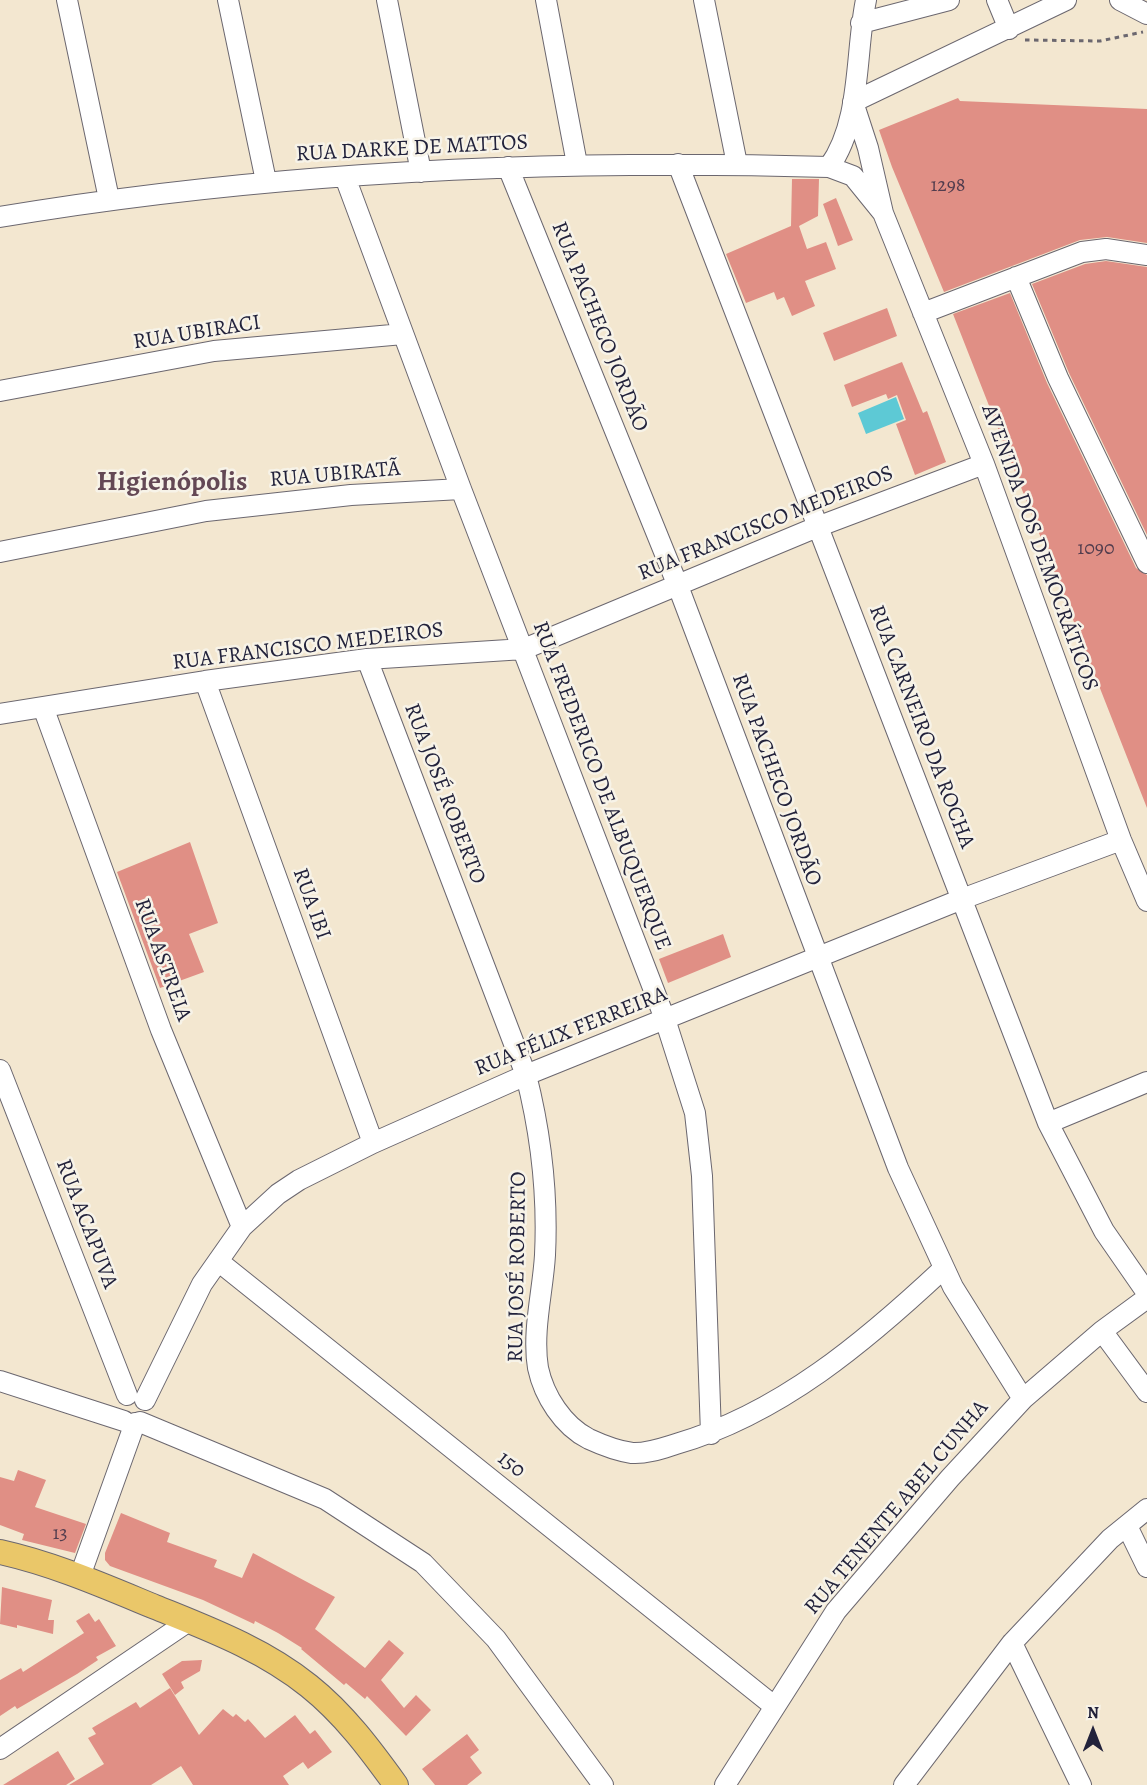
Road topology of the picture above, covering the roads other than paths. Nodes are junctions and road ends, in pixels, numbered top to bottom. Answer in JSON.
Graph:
{"nodes":[{"id":1,"x":67,"y":0,"type":"edge"},
{"id":2,"x":228,"y":0,"type":"edge"},
{"id":3,"x":387,"y":0,"type":"edge"},
{"id":4,"x":546,"y":0,"type":"edge"},
{"id":5,"x":704,"y":0,"type":"edge"},
{"id":6,"x":866,"y":0,"type":"edge"},
{"id":7,"x":949,"y":0,"type":"edge"},
{"id":8,"x":997,"y":0,"type":"edge"},
{"id":9,"x":1066,"y":0,"type":"edge"},
{"id":10,"x":1120,"y":0,"type":"edge"},
{"id":11,"x":903,"y":6,"type":"edge"},
{"id":12,"x":1147,"y":14,"type":"edge"},
{"id":13,"x":861,"y":23,"type":"junction"},
{"id":14,"x":1014,"y":34,"type":"junction"},
{"id":15,"x":853,"y":102,"type":"junction"},
{"id":16,"x":577,"y":164,"type":"junction"},
{"id":17,"x":678,"y":164,"type":"junction"},
{"id":18,"x":737,"y":164,"type":"junction"},
{"id":19,"x":508,"y":167,"type":"junction"},
{"id":20,"x":829,"y":167,"type":"junction"},
{"id":21,"x":421,"y":172,"type":"junction"},
{"id":22,"x":345,"y":177,"type":"junction"},
{"id":23,"x":266,"y":181,"type":"junction"},
{"id":24,"x":109,"y":199,"type":"junction"},
{"id":25,"x":883,"y":213,"type":"junction"},
{"id":26,"x":0,"y":217,"type":"edge"},
{"id":27,"x":1147,"y":255,"type":"edge"},
{"id":28,"x":1016,"y":277,"type":"junction"},
{"id":29,"x":923,"y":313,"type":"junction"},
{"id":30,"x":403,"y":333,"type":"junction"},
{"id":31,"x":0,"y":391,"type":"edge"},
{"id":32,"x":984,"y":464,"type":"junction"},
{"id":33,"x":462,"y":489,"type":"junction"},
{"id":34,"x":817,"y":527,"type":"junction"},
{"id":35,"x":0,"y":552,"type":"edge"},
{"id":36,"x":1147,"y":563,"type":"edge"},
{"id":37,"x":678,"y":586,"type":"junction"},
{"id":38,"x":524,"y":649,"type":"junction"},
{"id":39,"x":367,"y":659,"type":"junction"},
{"id":40,"x":205,"y":681,"type":"junction"},
{"id":41,"x":44,"y":707,"type":"junction"},
{"id":42,"x":0,"y":714,"type":"edge"},
{"id":43,"x":1121,"y":840,"type":"junction"},
{"id":44,"x":962,"y":899,"type":"junction"},
{"id":45,"x":1147,"y":901,"type":"edge"},
{"id":46,"x":816,"y":956,"type":"junction"},
{"id":47,"x":665,"y":1019,"type":"junction"},
{"id":48,"x":0,"y":1070,"type":"edge"},
{"id":49,"x":526,"y":1075,"type":"junction"},
{"id":50,"x":1147,"y":1082,"type":"edge"},
{"id":51,"x":1048,"y":1123,"type":"junction"},
{"id":52,"x":373,"y":1143,"type":"junction"},
{"id":53,"x":242,"y":1227,"type":"junction"},
{"id":54,"x":218,"y":1261,"type":"junction"},
{"id":55,"x":943,"y":1269,"type":"junction"},
{"id":56,"x":1147,"y":1293,"type":"edge"},
{"id":57,"x":1147,"y":1298,"type":"edge"},
{"id":58,"x":1102,"y":1331,"type":"junction"},
{"id":59,"x":0,"y":1382,"type":"edge"},
{"id":60,"x":1147,"y":1392,"type":"edge"},
{"id":61,"x":136,"y":1397,"type":"junction"},
{"id":62,"x":1023,"y":1399,"type":"junction"},
{"id":63,"x":133,"y":1422,"type":"junction"},
{"id":64,"x":711,"y":1434,"type":"junction"},
{"id":65,"x":1147,"y":1509,"type":"edge"},
{"id":66,"x":1127,"y":1526,"type":"junction"},
{"id":67,"x":0,"y":1552,"type":"edge"},
{"id":68,"x":1147,"y":1567,"type":"edge"},
{"id":69,"x":80,"y":1576,"type":"junction"},
{"id":70,"x":189,"y":1621,"type":"junction"},
{"id":71,"x":1012,"y":1643,"type":"junction"},
{"id":72,"x":774,"y":1706,"type":"junction"},
{"id":73,"x":0,"y":1749,"type":"edge"},
{"id":74,"x":396,"y":1785,"type":"edge"},
{"id":75,"x":603,"y":1785,"type":"edge"},
{"id":76,"x":725,"y":1785,"type":"edge"},
{"id":77,"x":904,"y":1785,"type":"edge"},
{"id":78,"x":1082,"y":1785,"type":"edge"}],
"edges":[{"from":1,"to":24,"type":"street"},
{"from":2,"to":23,"type":"street"},
{"from":3,"to":21,"type":"street"},
{"from":4,"to":16,"type":"street"},
{"from":5,"to":18,"type":"street"},
{"from":6,"to":13,"type":"street","name":"AVENIDA DOS DEMOCRÁTICOS"},
{"from":7,"to":11,"type":"street"},
{"from":8,"to":14,"type":"street"},
{"from":9,"to":14,"type":"street"},
{"from":10,"to":12,"type":"street"},
{"from":11,"to":13,"type":"street"},
{"from":13,"to":15,"type":"street","name":"AVENIDA DOS DEMOCRÁTICOS"},
{"from":14,"to":15,"type":"street"},
{"from":15,"to":20,"type":"street","name":"AVENIDA DOS DEMOCRÁTICOS"},
{"from":15,"to":25,"type":"street","name":"AVENIDA DOS DEMOCRÁTICOS"},
{"from":16,"to":17,"type":"street","name":"RUA DARKE DE MATTOS"},
{"from":16,"to":19,"type":"street","name":"RUA DARKE DE MATTOS"},
{"from":17,"to":18,"type":"street","name":"RUA DARKE DE MATTOS"},
{"from":17,"to":34,"type":"street","name":"RUA CARNEIRO DA ROCHA"},
{"from":18,"to":20,"type":"street","name":"RUA DARKE DE MATTOS"},
{"from":19,"to":21,"type":"street","name":"RUA DARKE DE MATTOS"},
{"from":19,"to":37,"type":"street","name":"RUA PACHECO JORDÃO"},
{"from":20,"to":25,"type":"street","name":"AVENIDA DOS DEMOCRÁTICOS"},
{"from":21,"to":22,"type":"street","name":"RUA DARKE DE MATTOS"},
{"from":22,"to":23,"type":"street","name":"RUA DARKE DE MATTOS"},
{"from":22,"to":30,"type":"street","name":"RUA FREDERICO DE ALBUQUERQUE"},
{"from":23,"to":24,"type":"street","name":"RUA DARKE DE MATTOS"},
{"from":24,"to":26,"type":"street","name":"RUA DARKE DE MATTOS"},
{"from":25,"to":29,"type":"street","name":"AVENIDA DOS DEMOCRÁTICOS"},
{"from":27,"to":28,"type":"street"},
{"from":28,"to":29,"type":"street"},
{"from":28,"to":36,"type":"street"},
{"from":29,"to":32,"type":"street","name":"AVENIDA DOS DEMOCRÁTICOS"},
{"from":30,"to":31,"type":"street","name":"RUA UBIRACI"},
{"from":30,"to":33,"type":"street","name":"RUA FREDERICO DE ALBUQUERQUE"},
{"from":32,"to":34,"type":"street","name":"RUA FRANCISCO MEDEIROS"},
{"from":32,"to":43,"type":"street","name":"AVENIDA DOS DEMOCRÁTICOS"},
{"from":33,"to":35,"type":"street","name":"RUA UBIRATÃ"},
{"from":33,"to":38,"type":"street","name":"RUA FREDERICO DE ALBUQUERQUE"},
{"from":34,"to":37,"type":"street","name":"RUA FRANCISCO MEDEIROS"},
{"from":34,"to":44,"type":"street","name":"RUA CARNEIRO DA ROCHA"},
{"from":37,"to":38,"type":"street","name":"RUA FRANCISCO MEDEIROS"},
{"from":37,"to":46,"type":"street","name":"RUA PACHECO JORDÃO"},
{"from":38,"to":39,"type":"street","name":"RUA FRANCISCO MEDEIROS"},
{"from":38,"to":47,"type":"street","name":"RUA FREDERICO DE ALBUQUERQUE"},
{"from":39,"to":40,"type":"street","name":"RUA FRANCISCO MEDEIROS"},
{"from":39,"to":49,"type":"street","name":"RUA JOSÉ ROBERTO"},
{"from":40,"to":41,"type":"street","name":"RUA FRANCISCO MEDEIROS"},
{"from":40,"to":52,"type":"street","name":"RUA IBI"},
{"from":41,"to":42,"type":"street","name":"RUA FRANCISCO MEDEIROS"},
{"from":41,"to":53,"type":"street","name":"RUA ASTREIA"},
{"from":43,"to":44,"type":"street","name":"RUA FÉLIX FERREIRA"},
{"from":43,"to":45,"type":"street","name":"AVENIDA DOS DEMOCRÁTICOS"},
{"from":44,"to":46,"type":"street","name":"RUA FÉLIX FERREIRA"},
{"from":44,"to":51,"type":"street","name":"RUA CARNEIRO DA ROCHA"},
{"from":46,"to":47,"type":"street","name":"RUA FÉLIX FERREIRA"},
{"from":46,"to":55,"type":"street","name":"RUA PACHECO JORDÃO"},
{"from":47,"to":49,"type":"street","name":"RUA FÉLIX FERREIRA"},
{"from":47,"to":64,"type":"street","name":"RUA FREDERICO DE ALBUQUERQUE"},
{"from":48,"to":61,"type":"street","name":"RUA ACAPUVA"},
{"from":49,"to":52,"type":"street","name":"RUA FÉLIX FERREIRA"},
{"from":49,"to":64,"type":"street","name":"RUA JOSÉ ROBERTO"},
{"from":50,"to":51,"type":"street"},
{"from":51,"to":56,"type":"street","name":"RUA CARNEIRO DA ROCHA"},
{"from":52,"to":53,"type":"street","name":"RUA FÉLIX FERREIRA"},
{"from":53,"to":54,"type":"street","name":"RUA FÉLIX FERREIRA"},
{"from":54,"to":61,"type":"street","name":"RUA FÉLIX FERREIRA"},
{"from":54,"to":72,"type":"street","name":"150"},
{"from":55,"to":62,"type":"street","name":"RUA PACHECO JORDÃO"},
{"from":55,"to":64,"type":"street","name":"RUA JOSÉ ROBERTO"},
{"from":57,"to":58,"type":"street","name":"RUA TENENTE ABEL CUNHA"},
{"from":58,"to":60,"type":"street"},
{"from":58,"to":62,"type":"street","name":"RUA TENENTE ABEL CUNHA"},
{"from":59,"to":63,"type":"street"},
{"from":61,"to":63,"type":"street"},
{"from":61,"to":63,"type":"street"},
{"from":62,"to":72,"type":"street","name":"RUA TENENTE ABEL CUNHA"},
{"from":63,"to":69,"type":"street"},
{"from":63,"to":75,"type":"street"},
{"from":65,"to":66,"type":"street"},
{"from":66,"to":68,"type":"street"},
{"from":66,"to":71,"type":"street"},
{"from":67,"to":69,"type":"main road"},
{"from":69,"to":70,"type":"main road"},
{"from":70,"to":73,"type":"street"},
{"from":70,"to":74,"type":"main road"},
{"from":71,"to":77,"type":"street"},
{"from":71,"to":78,"type":"street"},
{"from":72,"to":76,"type":"street","name":"RUA TENENTE ABEL CUNHA"}]}
